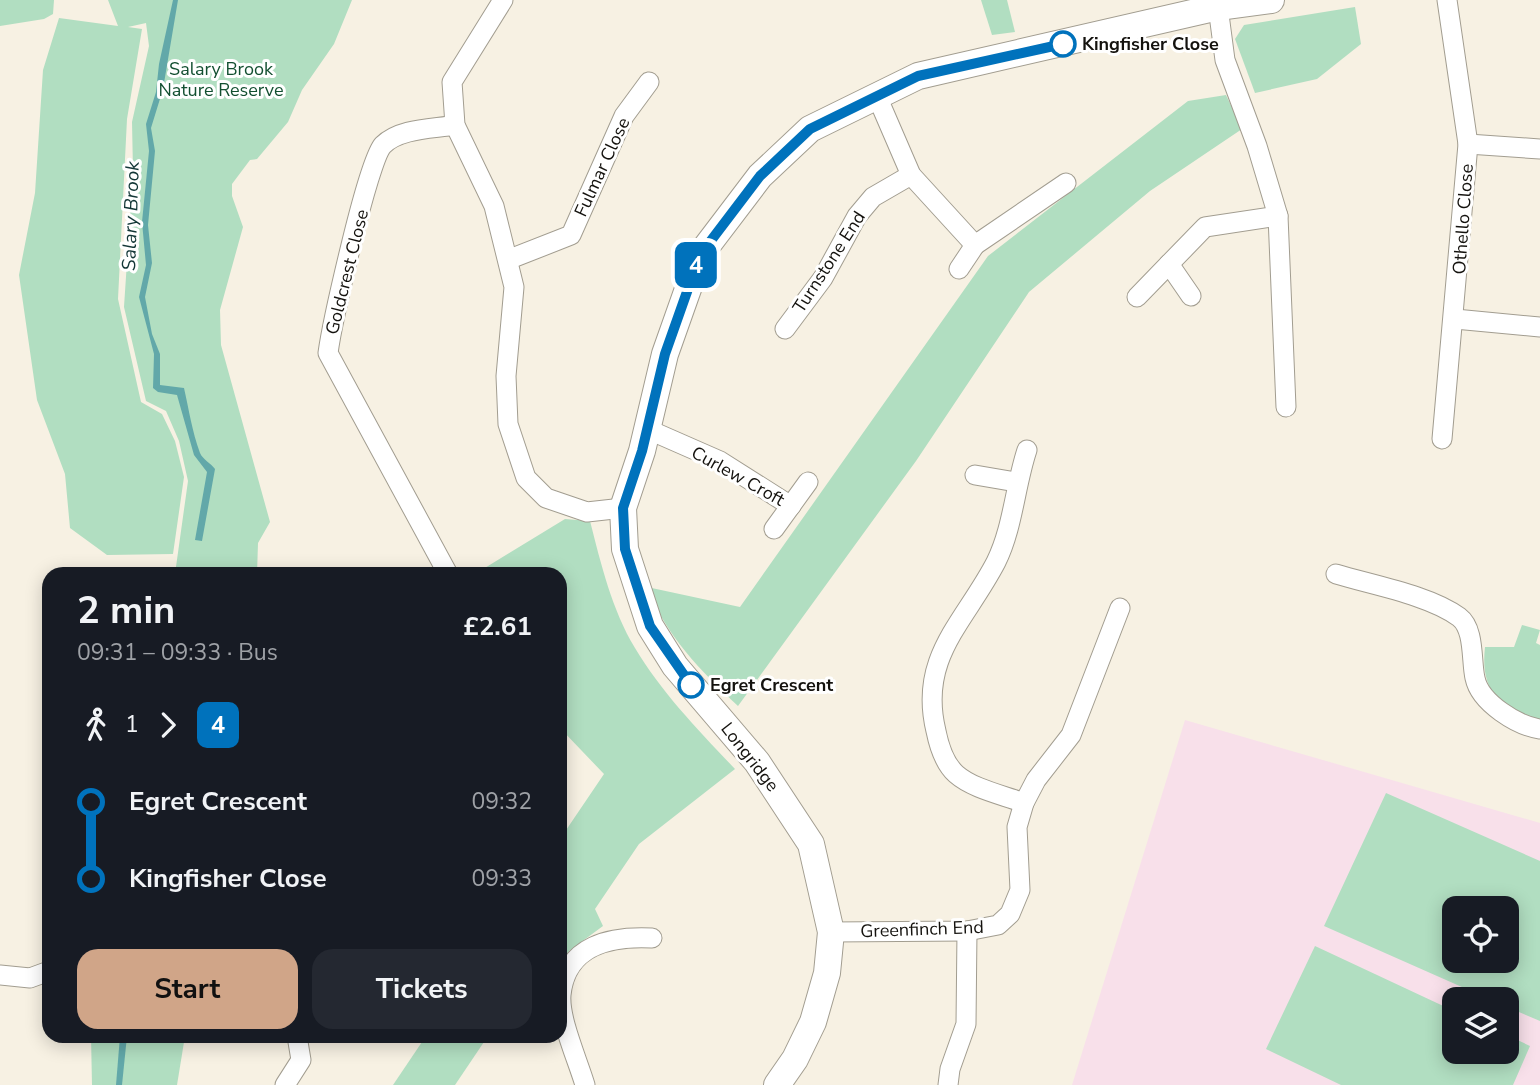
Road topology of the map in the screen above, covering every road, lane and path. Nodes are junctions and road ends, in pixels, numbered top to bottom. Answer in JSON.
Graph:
{"nodes":[{"id":1,"x":501,"y":0,"type":"edge"},
{"id":2,"x":1270,"y":0,"type":"edge"},
{"id":3,"x":1447,"y":0,"type":"edge"},
{"id":4,"x":1218,"y":7,"type":"junction"},
{"id":5,"x":649,"y":82,"type":"dead end"},
{"id":6,"x":876,"y":94,"type":"junction"},
{"id":7,"x":455,"y":125,"type":"junction"},
{"id":8,"x":1468,"y":144,"type":"junction"},
{"id":9,"x":1540,"y":149,"type":"edge"},
{"id":10,"x":911,"y":175,"type":"junction"},
{"id":11,"x":1066,"y":183,"type":"dead end"},
{"id":12,"x":1278,"y":216,"type":"junction"},
{"id":13,"x":975,"y":245,"type":"junction"},
{"id":14,"x":510,"y":259,"type":"junction"},
{"id":15,"x":1168,"y":264,"type":"junction"},
{"id":16,"x":959,"y":269,"type":"dead end"},
{"id":17,"x":1191,"y":296,"type":"dead end"},
{"id":18,"x":1137,"y":297,"type":"dead end"},
{"id":19,"x":1455,"y":319,"type":"junction"},
{"id":20,"x":1540,"y":324,"type":"edge"},
{"id":21,"x":785,"y":329,"type":"dead end"},
{"id":22,"x":1286,"y":407,"type":"dead end"},
{"id":23,"x":647,"y":429,"type":"junction"},
{"id":24,"x":1442,"y":439,"type":"dead end"},
{"id":25,"x":1027,"y":450,"type":"dead end"},
{"id":26,"x":975,"y":475,"type":"dead end"},
{"id":27,"x":808,"y":482,"type":"dead end"},
{"id":28,"x":1016,"y":482,"type":"junction"},
{"id":29,"x":791,"y":506,"type":"junction"},
{"id":30,"x":623,"y":508,"type":"junction"},
{"id":31,"x":774,"y":529,"type":"dead end"},
{"id":32,"x":444,"y":567,"type":"edge"},
{"id":33,"x":1336,"y":574,"type":"dead end"},
{"id":34,"x":1120,"y":608,"type":"dead end"},
{"id":35,"x":1540,"y":729,"type":"edge"},
{"id":36,"x":1024,"y":803,"type":"junction"},
{"id":37,"x":967,"y":931,"type":"junction"},
{"id":38,"x":831,"y":932,"type":"junction"},
{"id":39,"x":652,"y":938,"type":"dead end"},
{"id":40,"x":42,"y":974,"type":"edge"},
{"id":41,"x":0,"y":975,"type":"edge"},
{"id":42,"x":567,"y":977,"type":"edge"},
{"id":43,"x":567,"y":1026,"type":"edge"},
{"id":44,"x":298,"y":1043,"type":"edge"},
{"id":45,"x":285,"y":1085,"type":"edge"},
{"id":46,"x":585,"y":1085,"type":"edge"},
{"id":47,"x":777,"y":1085,"type":"edge"},
{"id":48,"x":948,"y":1085,"type":"edge"}],
"edges":[{"from":1,"to":7,"type":"street"},
{"from":2,"to":4,"type":"street","name":"Longridge"},
{"from":3,"to":8,"type":"street","name":"Othello Close"},
{"from":4,"to":6,"type":"street","name":"Longridge"},
{"from":4,"to":12,"type":"street"},
{"from":5,"to":14,"type":"street","name":"Fulmar Close"},
{"from":6,"to":10,"type":"street"},
{"from":6,"to":23,"type":"street","name":"Longridge"},
{"from":7,"to":14,"type":"street"},
{"from":7,"to":32,"type":"street","name":"Goldcrest Close"},
{"from":8,"to":9,"type":"street"},
{"from":8,"to":19,"type":"street","name":"Othello Close"},
{"from":10,"to":13,"type":"street"},
{"from":10,"to":21,"type":"street","name":"Turnstone End"},
{"from":11,"to":13,"type":"street"},
{"from":12,"to":15,"type":"street"},
{"from":12,"to":22,"type":"street"},
{"from":13,"to":16,"type":"street"},
{"from":14,"to":30,"type":"street"},
{"from":15,"to":17,"type":"street"},
{"from":15,"to":18,"type":"street"},
{"from":19,"to":20,"type":"street"},
{"from":19,"to":24,"type":"street","name":"Othello Close"},
{"from":23,"to":29,"type":"street","name":"Curlew Croft"},
{"from":23,"to":30,"type":"street","name":"Longridge"},
{"from":25,"to":28,"type":"street"},
{"from":26,"to":28,"type":"street"},
{"from":27,"to":29,"type":"street","name":"Curlew Croft"},
{"from":28,"to":36,"type":"street"},
{"from":29,"to":31,"type":"street","name":"Curlew Croft"},
{"from":30,"to":38,"type":"street","name":"Longridge"},
{"from":33,"to":35,"type":"street"},
{"from":34,"to":36,"type":"street","name":"Greenfinch End"},
{"from":36,"to":37,"type":"street","name":"Greenfinch End"},
{"from":37,"to":38,"type":"street","name":"Greenfinch End"},
{"from":37,"to":48,"type":"street"},
{"from":38,"to":47,"type":"street","name":"Longridge"},
{"from":39,"to":42,"type":"street"},
{"from":40,"to":41,"type":"street"},
{"from":43,"to":46,"type":"street"},
{"from":44,"to":45,"type":"street"}]}
